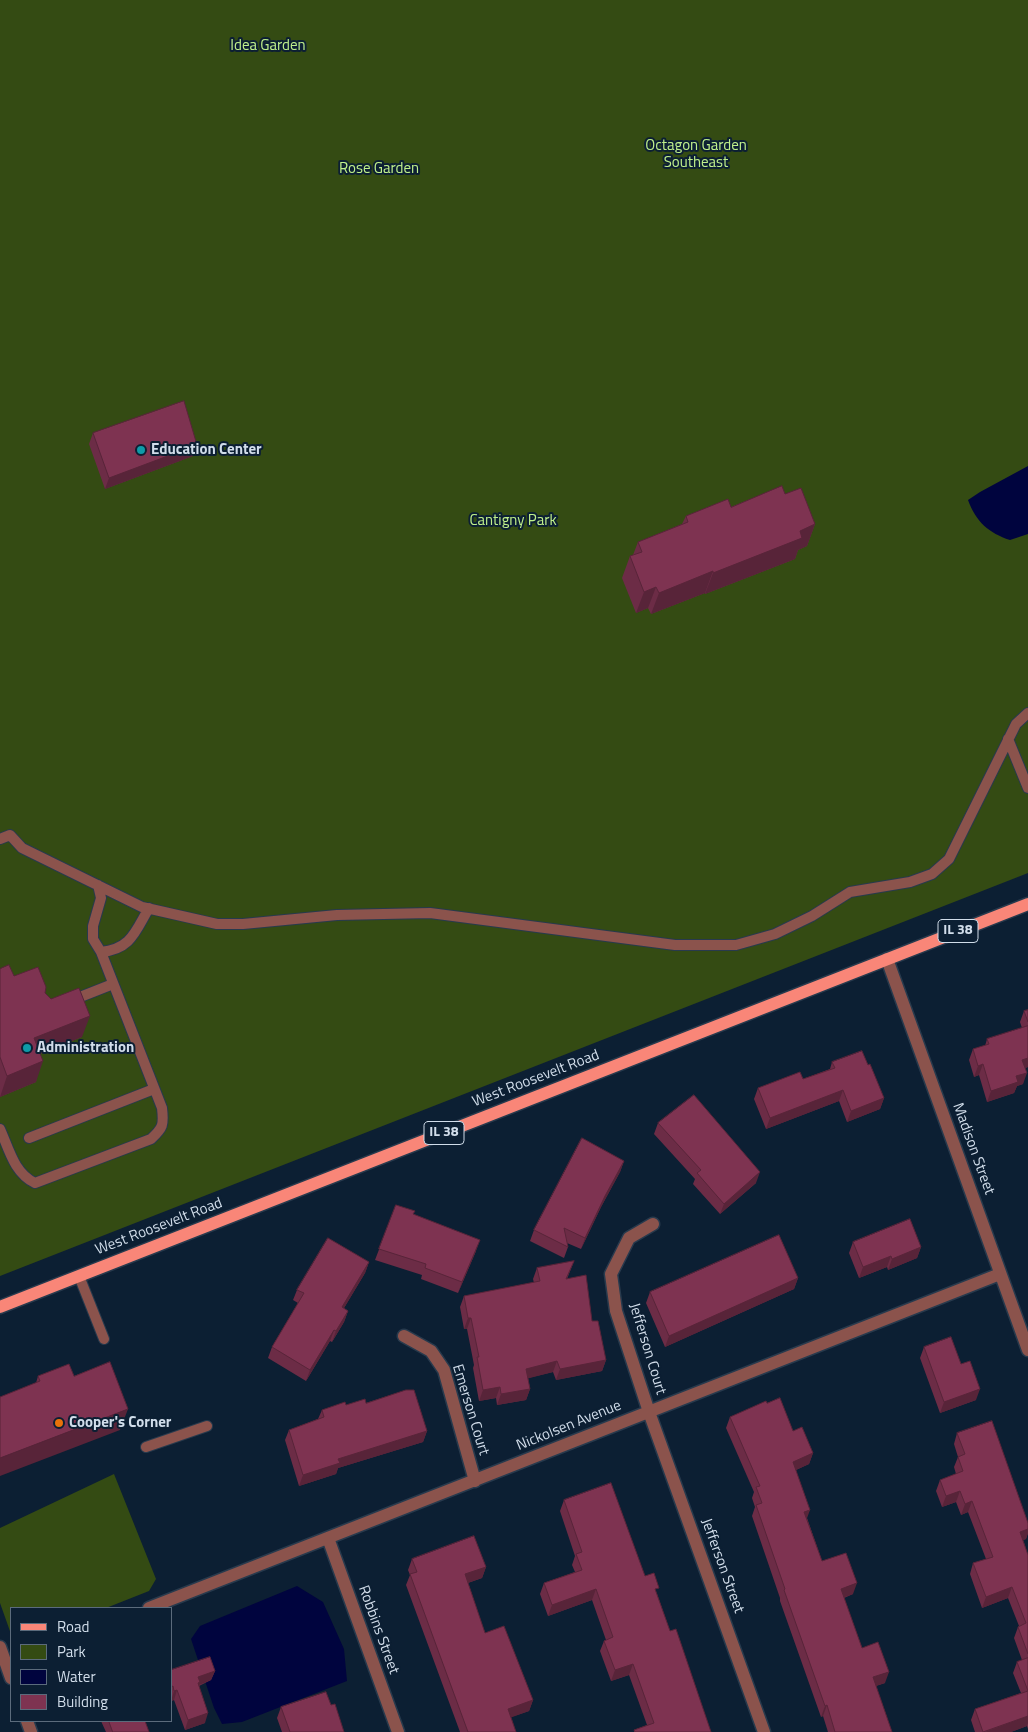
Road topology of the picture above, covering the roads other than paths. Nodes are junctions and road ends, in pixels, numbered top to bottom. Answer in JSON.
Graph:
{"nodes":[{"id":1,"x":1028,"y":713,"type":"edge"},
{"id":2,"x":1008,"y":739,"type":"junction"},
{"id":3,"x":1028,"y":788,"type":"edge"},
{"id":4,"x":0,"y":839,"type":"edge"},
{"id":5,"x":98,"y":884,"type":"junction"},
{"id":6,"x":1028,"y":904,"type":"edge"},
{"id":7,"x":149,"y":908,"type":"junction"},
{"id":8,"x":101,"y":952,"type":"junction"},
{"id":9,"x":888,"y":959,"type":"junction"},
{"id":10,"x":113,"y":984,"type":"junction"},
{"id":11,"x":62,"y":1005,"type":"edge"},
{"id":12,"x":154,"y":1089,"type":"junction"},
{"id":13,"x":0,"y":1129,"type":"edge"},
{"id":14,"x":29,"y":1138,"type":"dead end"},
{"id":15,"x":653,"y":1224,"type":"dead end"},
{"id":16,"x":1000,"y":1274,"type":"junction"},
{"id":17,"x":79,"y":1276,"type":"junction"},
{"id":18,"x":0,"y":1307,"type":"edge"},
{"id":19,"x":404,"y":1336,"type":"dead end"},
{"id":20,"x":104,"y":1339,"type":"dead end"},
{"id":21,"x":1028,"y":1350,"type":"edge"},
{"id":22,"x":649,"y":1412,"type":"junction"},
{"id":23,"x":207,"y":1426,"type":"dead end"},
{"id":24,"x":146,"y":1446,"type":"dead end"},
{"id":25,"x":475,"y":1481,"type":"junction"},
{"id":26,"x":328,"y":1538,"type":"junction"},
{"id":27,"x":152,"y":1607,"type":"edge"},
{"id":28,"x":0,"y":1647,"type":"edge"},
{"id":29,"x":9,"y":1663,"type":"edge"},
{"id":30,"x":398,"y":1732,"type":"edge"},
{"id":31,"x":764,"y":1732,"type":"edge"}],
"edges":[{"from":1,"to":2,"type":"lane"},
{"from":2,"to":3,"type":"lane"},
{"from":2,"to":7,"type":"lane"},
{"from":4,"to":5,"type":"lane"},
{"from":5,"to":7,"type":"lane"},
{"from":5,"to":8,"type":"lane"},
{"from":6,"to":9,"type":"main road","name":"West Roosevelt Road","number":"IL 38"},
{"from":7,"to":8,"type":"lane"},
{"from":8,"to":10,"type":"lane"},
{"from":9,"to":16,"type":"street","name":"Madison Street"},
{"from":9,"to":17,"type":"main road","name":"West Roosevelt Road","number":"IL 38"},
{"from":10,"to":11,"type":"lane"},
{"from":10,"to":12,"type":"lane"},
{"from":12,"to":13,"type":"lane"},
{"from":12,"to":14,"type":"lane"},
{"from":15,"to":22,"type":"street","name":"Jefferson Court"},
{"from":16,"to":21,"type":"street","name":"Madison Street"},
{"from":16,"to":22,"type":"street","name":"Nickolsen Avenue"},
{"from":17,"to":18,"type":"main road","name":"West Roosevelt Road","number":"IL 38"},
{"from":17,"to":20,"type":"lane"},
{"from":19,"to":25,"type":"street","name":"Emerson Court"},
{"from":22,"to":25,"type":"street","name":"Nickolsen Avenue"},
{"from":22,"to":31,"type":"street","name":"Jefferson Street"},
{"from":23,"to":24,"type":"lane"},
{"from":25,"to":26,"type":"street","name":"Nickolsen Avenue"},
{"from":26,"to":27,"type":"street","name":"Nickolsen Avenue"},
{"from":26,"to":30,"type":"street","name":"Robbins Street"},
{"from":28,"to":29,"type":"street"}]}
